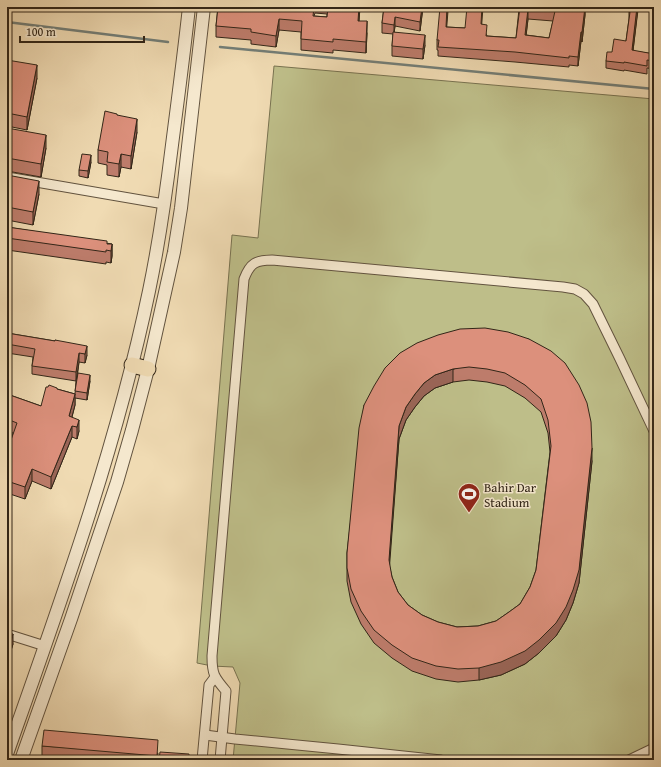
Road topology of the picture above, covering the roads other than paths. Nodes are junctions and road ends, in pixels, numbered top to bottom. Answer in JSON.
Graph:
{"nodes":[{"id":1,"x":190,"y":7,"type":"edge"},
{"id":2,"x":204,"y":7,"type":"edge"},
{"id":3,"x":7,"y":177,"type":"edge"},
{"id":4,"x":164,"y":204,"type":"junction"},
{"id":5,"x":132,"y":365,"type":"junction"},
{"id":6,"x":148,"y":369,"type":"junction"},
{"id":7,"x":654,"y":431,"type":"edge"},
{"id":8,"x":7,"y":634,"type":"edge"},
{"id":9,"x":45,"y":646,"type":"junction"},
{"id":10,"x":215,"y":677,"type":"junction"},
{"id":11,"x":205,"y":735,"type":"junction"},
{"id":12,"x":222,"y":738,"type":"junction"},
{"id":13,"x":654,"y":748,"type":"edge"},
{"id":14,"x":7,"y":754,"type":"edge"},
{"id":15,"x":21,"y":760,"type":"edge"},
{"id":16,"x":202,"y":760,"type":"edge"},
{"id":17,"x":220,"y":760,"type":"edge"},
{"id":18,"x":441,"y":760,"type":"edge"},
{"id":19,"x":629,"y":760,"type":"edge"}],
"edges":[{"from":1,"to":4,"type":"street"},
{"from":2,"to":6,"type":"street"},
{"from":3,"to":4,"type":"street"},
{"from":4,"to":5,"type":"street"},
{"from":5,"to":6,"type":"main road"},
{"from":5,"to":9,"type":"street"},
{"from":6,"to":15,"type":"street"},
{"from":7,"to":10,"type":"street"},
{"from":8,"to":9,"type":"street"},
{"from":9,"to":14,"type":"street"},
{"from":10,"to":11,"type":"street"},
{"from":10,"to":12,"type":"street"},
{"from":11,"to":12,"type":"street"},
{"from":11,"to":16,"type":"street"},
{"from":12,"to":17,"type":"street"},
{"from":12,"to":18,"type":"street"},
{"from":13,"to":19,"type":"street"}]}
